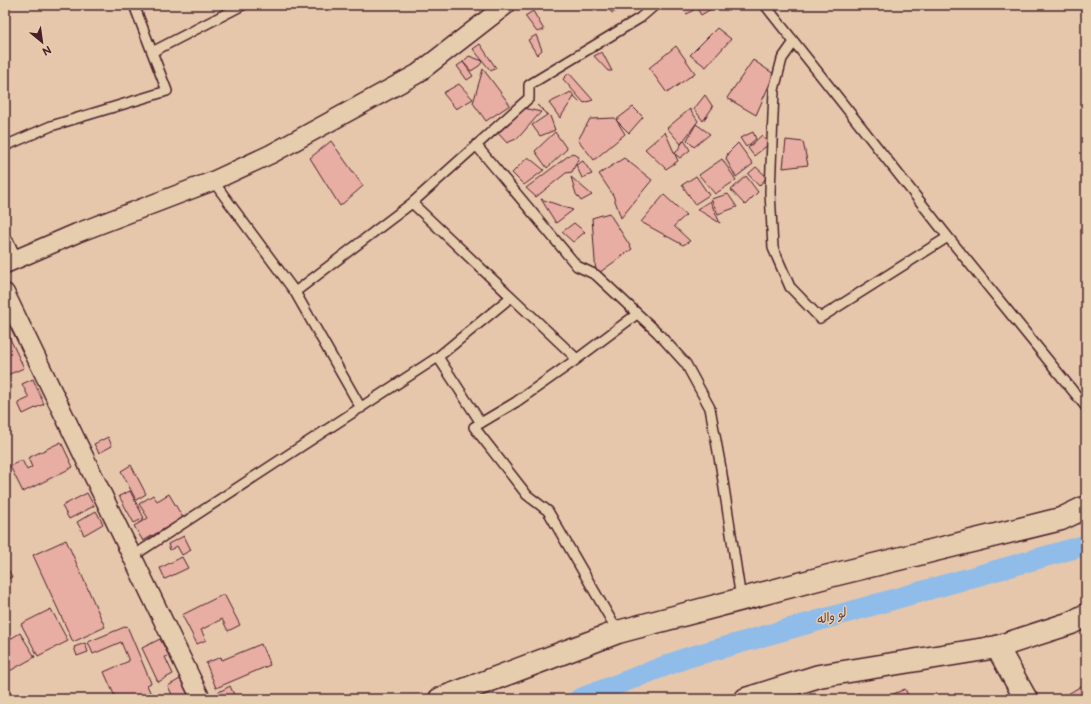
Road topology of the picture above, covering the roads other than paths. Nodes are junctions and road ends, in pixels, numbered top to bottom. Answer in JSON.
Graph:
{"nodes":[{"id":1,"x":134,"y":5,"type":"edge"},
{"id":2,"x":243,"y":5,"type":"edge"},
{"id":3,"x":506,"y":5,"type":"edge"},
{"id":4,"x":655,"y":5,"type":"edge"},
{"id":5,"x":765,"y":5,"type":"edge"},
{"id":6,"x":794,"y":42,"type":"junction"},
{"id":7,"x":152,"y":52,"type":"junction"},
{"id":8,"x":5,"y":146,"type":"edge"},
{"id":9,"x":476,"y":146,"type":"junction"},
{"id":10,"x":213,"y":182,"type":"junction"},
{"id":11,"x":412,"y":203,"type":"junction"},
{"id":12,"x":948,"y":237,"type":"junction"},
{"id":13,"x":5,"y":244,"type":"edge"},
{"id":14,"x":9,"y":262,"type":"edge"},
{"id":15,"x":295,"y":292,"type":"junction"},
{"id":16,"x":5,"y":293,"type":"edge"},
{"id":17,"x":511,"y":297,"type":"junction"},
{"id":18,"x":637,"y":314,"type":"junction"},
{"id":19,"x":438,"y":357,"type":"junction"},
{"id":20,"x":577,"y":359,"type":"junction"},
{"id":21,"x":1086,"y":407,"type":"edge"},
{"id":22,"x":361,"y":408,"type":"junction"},
{"id":23,"x":481,"y":423,"type":"junction"},
{"id":24,"x":1086,"y":507,"type":"edge"},
{"id":25,"x":133,"y":556,"type":"junction"},
{"id":26,"x":741,"y":599,"type":"junction"},
{"id":27,"x":1086,"y":615,"type":"edge"},
{"id":28,"x":618,"y":632,"type":"junction"},
{"id":29,"x":997,"y":647,"type":"junction"},
{"id":30,"x":201,"y":699,"type":"edge"},
{"id":31,"x":440,"y":699,"type":"edge"},
{"id":32,"x":746,"y":699,"type":"edge"},
{"id":33,"x":1026,"y":699,"type":"edge"}],
"edges":[{"from":1,"to":7,"type":"lane"},
{"from":2,"to":7,"type":"lane"},
{"from":3,"to":10,"type":"street"},
{"from":4,"to":9,"type":"lane"},
{"from":5,"to":6,"type":"lane"},
{"from":6,"to":12,"type":"lane"},
{"from":6,"to":12,"type":"lane"},
{"from":7,"to":8,"type":"lane"},
{"from":9,"to":11,"type":"lane"},
{"from":9,"to":18,"type":"lane"},
{"from":10,"to":14,"type":"street"},
{"from":10,"to":15,"type":"lane"},
{"from":11,"to":15,"type":"lane"},
{"from":11,"to":17,"type":"lane"},
{"from":12,"to":21,"type":"lane"},
{"from":13,"to":14,"type":"street"},
{"from":15,"to":22,"type":"lane"},
{"from":16,"to":25,"type":"street"},
{"from":17,"to":19,"type":"lane"},
{"from":17,"to":20,"type":"lane"},
{"from":18,"to":20,"type":"lane"},
{"from":18,"to":26,"type":"lane"},
{"from":19,"to":22,"type":"lane"},
{"from":19,"to":23,"type":"lane"},
{"from":20,"to":23,"type":"lane"},
{"from":22,"to":25,"type":"lane"},
{"from":23,"to":28,"type":"lane"},
{"from":24,"to":26,"type":"street"},
{"from":25,"to":30,"type":"street"},
{"from":26,"to":28,"type":"street"},
{"from":27,"to":29,"type":"street"},
{"from":28,"to":31,"type":"street"},
{"from":29,"to":32,"type":"street"},
{"from":29,"to":33,"type":"street"}]}
